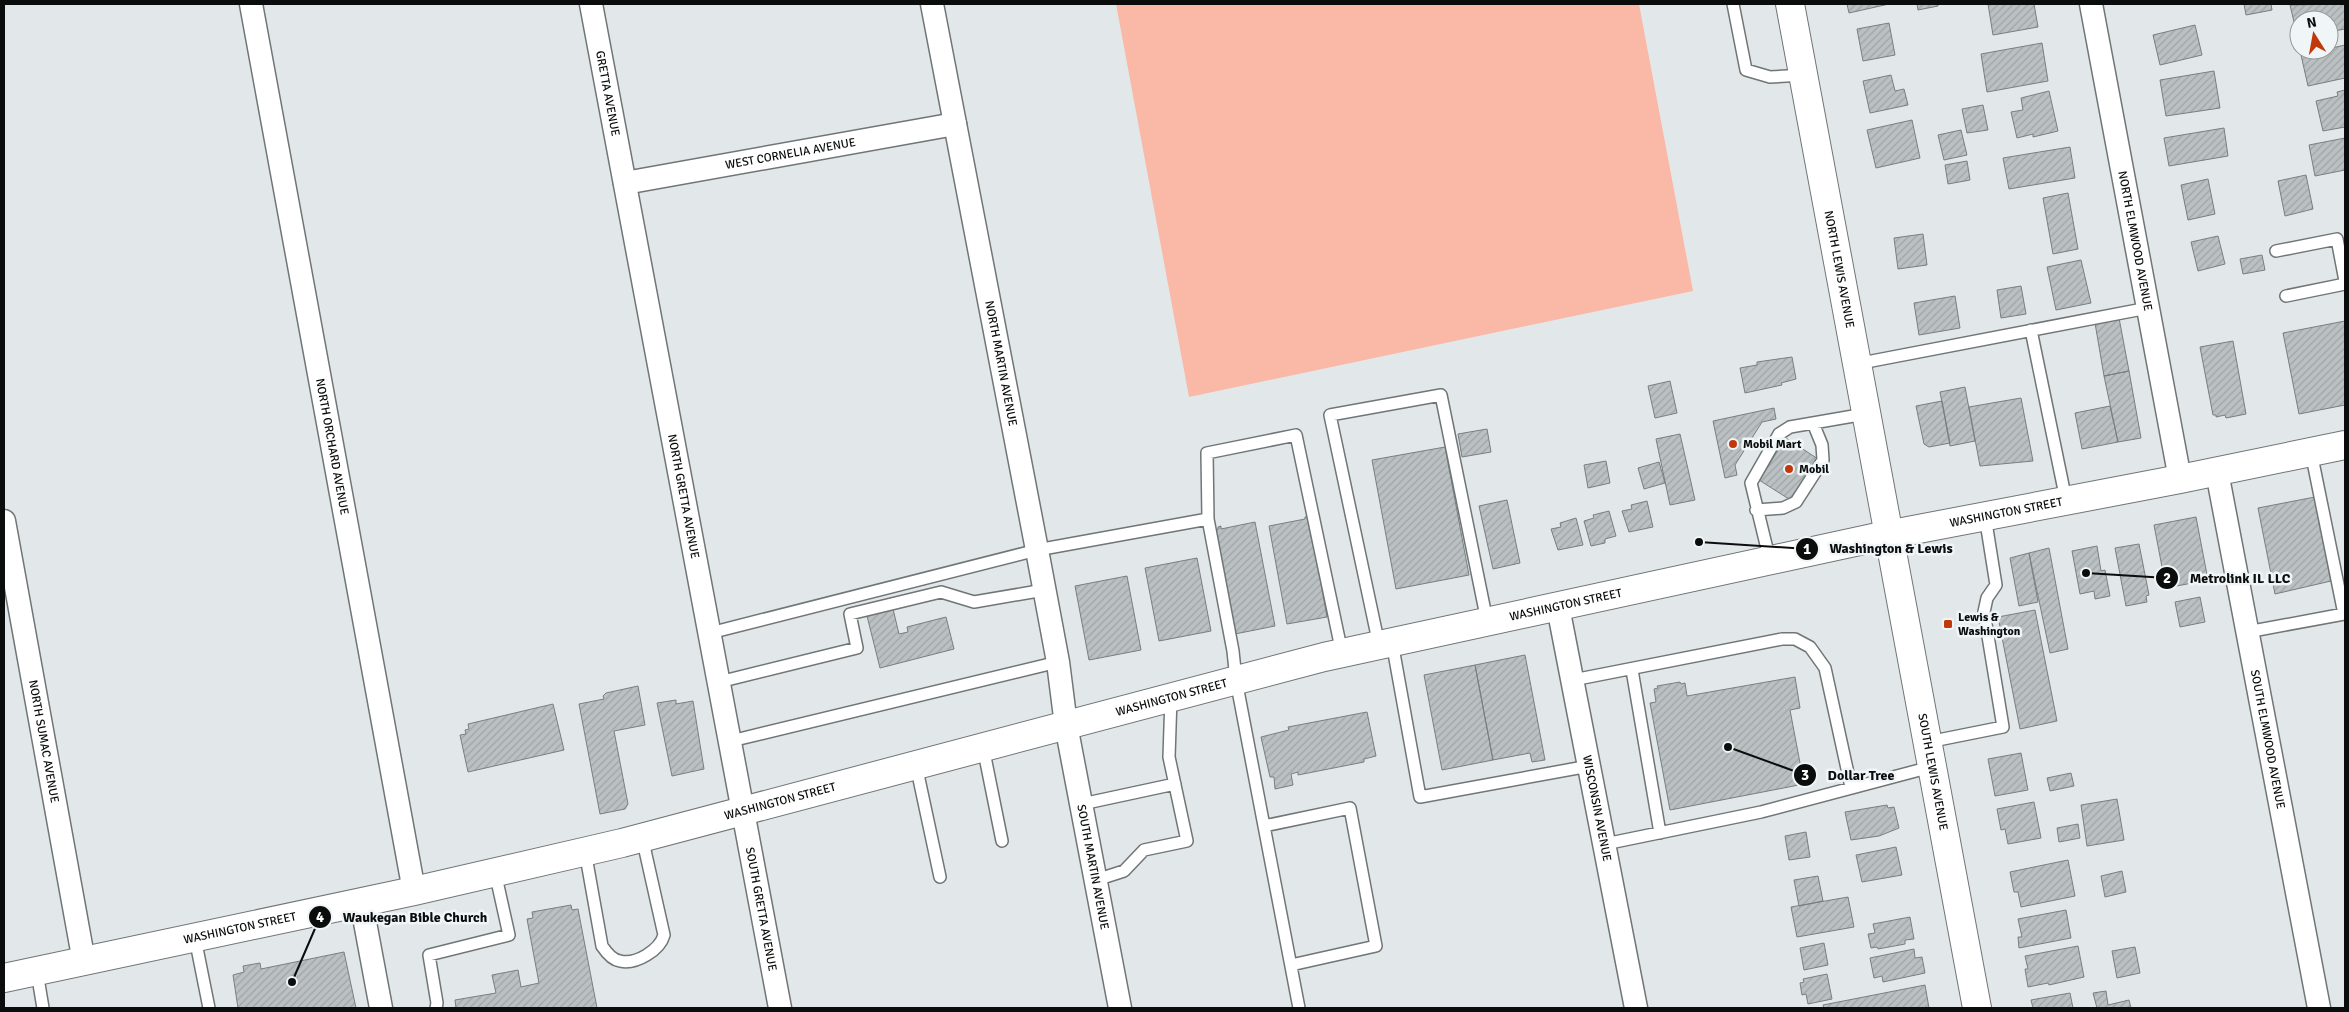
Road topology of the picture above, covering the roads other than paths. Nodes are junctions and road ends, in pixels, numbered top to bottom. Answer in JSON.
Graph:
{"nodes":[{"id":1,"x":251,"y":4,"type":"edge"},
{"id":2,"x":591,"y":4,"type":"edge"},
{"id":3,"x":932,"y":4,"type":"edge"},
{"id":4,"x":1732,"y":4,"type":"edge"},
{"id":5,"x":1790,"y":4,"type":"edge"},
{"id":6,"x":2092,"y":4,"type":"edge"},
{"id":7,"x":1803,"y":75,"type":"junction"},
{"id":8,"x":955,"y":124,"type":"junction"},
{"id":9,"x":625,"y":183,"type":"junction"},
{"id":10,"x":2276,"y":251,"type":"dead end"},
{"id":11,"x":2345,"y":283,"type":"edge"},
{"id":12,"x":2286,"y":296,"type":"dead end"},
{"id":13,"x":2148,"y":308,"type":"junction"},
{"id":14,"x":2031,"y":330,"type":"junction"},
{"id":15,"x":1856,"y":364,"type":"junction"},
{"id":16,"x":1865,"y":414,"type":"junction"},
{"id":17,"x":1812,"y":423,"type":"junction"},
{"id":18,"x":2345,"y":445,"type":"edge"},
{"id":19,"x":2312,"y":452,"type":"junction"},
{"id":20,"x":2216,"y":472,"type":"junction"},
{"id":21,"x":2180,"y":479,"type":"junction"},
{"id":22,"x":2066,"y":500,"type":"junction"},
{"id":23,"x":1756,"y":510,"type":"junction"},
{"id":24,"x":1985,"y":516,"type":"junction"},
{"id":25,"x":1208,"y":519,"type":"junction"},
{"id":26,"x":4,"y":521,"type":"edge"},
{"id":27,"x":1887,"y":535,"type":"junction"},
{"id":28,"x":1038,"y":550,"type":"junction"},
{"id":29,"x":1770,"y":561,"type":"junction"},
{"id":30,"x":1044,"y":590,"type":"junction"},
{"id":31,"x":1558,"y":607,"type":"junction"},
{"id":32,"x":1487,"y":622,"type":"junction"},
{"id":33,"x":710,"y":632,"type":"junction"},
{"id":34,"x":2247,"y":632,"type":"junction"},
{"id":35,"x":1385,"y":644,"type":"junction"},
{"id":36,"x":1342,"y":653,"type":"junction"},
{"id":37,"x":1058,"y":662,"type":"junction"},
{"id":38,"x":1632,"y":670,"type":"junction"},
{"id":39,"x":1236,"y":680,"type":"junction"},
{"id":40,"x":1573,"y":680,"type":"junction"},
{"id":41,"x":719,"y":682,"type":"junction"},
{"id":42,"x":1171,"y":697,"type":"junction"},
{"id":43,"x":1066,"y":725,"type":"junction"},
{"id":44,"x":731,"y":741,"type":"junction"},
{"id":45,"x":983,"y":747,"type":"junction"},
{"id":46,"x":1929,"y":755,"type":"junction"},
{"id":47,"x":916,"y":765,"type":"junction"},
{"id":48,"x":1589,"y":766,"type":"junction"},
{"id":49,"x":1176,"y":784,"type":"junction"},
{"id":50,"x":1851,"y":787,"type":"junction"},
{"id":51,"x":1082,"y":804,"type":"junction"},
{"id":52,"x":743,"y":811,"type":"junction"},
{"id":53,"x":1264,"y":826,"type":"junction"},
{"id":54,"x":1660,"y":833,"type":"junction"},
{"id":55,"x":642,"y":838,"type":"junction"},
{"id":56,"x":1002,"y":841,"type":"dead end"},
{"id":57,"x":1604,"y":844,"type":"junction"},
{"id":58,"x":585,"y":851,"type":"junction"},
{"id":59,"x":495,"y":872,"type":"junction"},
{"id":60,"x":940,"y":877,"type":"dead end"},
{"id":61,"x":1096,"y":880,"type":"junction"},
{"id":62,"x":414,"y":890,"type":"junction"},
{"id":63,"x":361,"y":901,"type":"junction"},
{"id":64,"x":195,"y":938,"type":"junction"},
{"id":65,"x":84,"y":962,"type":"junction"},
{"id":66,"x":1291,"y":965,"type":"junction"},
{"id":67,"x":37,"y":972,"type":"junction"},
{"id":68,"x":4,"y":978,"type":"edge"},
{"id":69,"x":44,"y":1008,"type":"edge"},
{"id":70,"x":209,"y":1008,"type":"edge"},
{"id":71,"x":381,"y":1008,"type":"edge"},
{"id":72,"x":436,"y":1008,"type":"edge"},
{"id":73,"x":780,"y":1008,"type":"edge"},
{"id":74,"x":1120,"y":1008,"type":"edge"},
{"id":75,"x":1299,"y":1008,"type":"edge"},
{"id":76,"x":1636,"y":1008,"type":"edge"},
{"id":77,"x":1977,"y":1008,"type":"edge"},
{"id":78,"x":2318,"y":1008,"type":"edge"}],
"edges":[{"from":1,"to":62,"type":"street","name":"NORTH ORCHARD AVENUE"},
{"from":2,"to":9,"type":"street","name":"GRETTA AVENUE"},
{"from":3,"to":8,"type":"street","name":"NORTH MARTIN AVENUE"},
{"from":4,"to":7,"type":"lane"},
{"from":5,"to":7,"type":"main road","name":"NORTH LEWIS AVENUE"},
{"from":6,"to":13,"type":"street","name":"NORTH ELMWOOD AVENUE"},
{"from":7,"to":15,"type":"main road","name":"NORTH LEWIS AVENUE"},
{"from":8,"to":9,"type":"street","name":"WEST CORNELIA AVENUE"},
{"from":8,"to":28,"type":"street","name":"NORTH MARTIN AVENUE"},
{"from":9,"to":33,"type":"street","name":"NORTH GRETTA AVENUE"},
{"from":10,"to":11,"type":"lane"},
{"from":11,"to":12,"type":"lane"},
{"from":13,"to":14,"type":"lane"},
{"from":13,"to":21,"type":"street","name":"NORTH ELMWOOD AVENUE"},
{"from":14,"to":15,"type":"lane"},
{"from":14,"to":22,"type":"lane"},
{"from":15,"to":16,"type":"main road","name":"NORTH LEWIS AVENUE"},
{"from":16,"to":17,"type":"lane"},
{"from":16,"to":27,"type":"main road","name":"NORTH LEWIS AVENUE"},
{"from":17,"to":23,"type":"lane"},
{"from":17,"to":23,"type":"lane"},
{"from":18,"to":19,"type":"main road","name":"WASHINGTON STREET"},
{"from":19,"to":20,"type":"main road","name":"WASHINGTON STREET"},
{"from":19,"to":34,"type":"lane"},
{"from":20,"to":21,"type":"main road","name":"WASHINGTON STREET"},
{"from":20,"to":34,"type":"street","name":"SOUTH ELMWOOD AVENUE"},
{"from":21,"to":22,"type":"main road","name":"WASHINGTON STREET"},
{"from":22,"to":24,"type":"main road","name":"WASHINGTON STREET"},
{"from":23,"to":29,"type":"lane"},
{"from":24,"to":27,"type":"main road","name":"WASHINGTON STREET"},
{"from":24,"to":46,"type":"lane"},
{"from":25,"to":28,"type":"lane"},
{"from":25,"to":36,"type":"lane"},
{"from":25,"to":39,"type":"lane"},
{"from":26,"to":65,"type":"street","name":"NORTH SUMAC AVENUE"},
{"from":27,"to":29,"type":"main road","name":"WASHINGTON STREET"},
{"from":27,"to":46,"type":"main road","name":"SOUTH LEWIS AVENUE"},
{"from":28,"to":30,"type":"street","name":"NORTH MARTIN AVENUE"},
{"from":28,"to":33,"type":"lane"},
{"from":29,"to":31,"type":"main road","name":"WASHINGTON STREET"},
{"from":30,"to":37,"type":"street","name":"NORTH MARTIN AVENUE"},
{"from":30,"to":41,"type":"lane"},
{"from":31,"to":32,"type":"main road","name":"WASHINGTON STREET"},
{"from":31,"to":40,"type":"street","name":"WISCONSIN AVENUE"},
{"from":32,"to":35,"type":"main road","name":"WASHINGTON STREET"},
{"from":32,"to":35,"type":"lane"},
{"from":33,"to":41,"type":"street","name":"NORTH GRETTA AVENUE"},
{"from":34,"to":78,"type":"street","name":"SOUTH ELMWOOD AVENUE"},
{"from":35,"to":36,"type":"main road","name":"WASHINGTON STREET"},
{"from":35,"to":48,"type":"lane"},
{"from":36,"to":39,"type":"main road","name":"WASHINGTON STREET"},
{"from":37,"to":43,"type":"street","name":"NORTH MARTIN AVENUE"},
{"from":37,"to":44,"type":"lane"},
{"from":38,"to":40,"type":"lane"},
{"from":38,"to":50,"type":"lane"},
{"from":38,"to":54,"type":"lane"},
{"from":39,"to":42,"type":"main road","name":"WASHINGTON STREET"},
{"from":39,"to":53,"type":"lane"},
{"from":40,"to":48,"type":"street","name":"WISCONSIN AVENUE"},
{"from":41,"to":44,"type":"street","name":"NORTH GRETTA AVENUE"},
{"from":42,"to":43,"type":"main road","name":"WASHINGTON STREET"},
{"from":42,"to":49,"type":"lane"},
{"from":43,"to":45,"type":"main road","name":"WASHINGTON STREET"},
{"from":43,"to":51,"type":"street","name":"SOUTH MARTIN AVENUE"},
{"from":44,"to":52,"type":"street","name":"NORTH GRETTA AVENUE"},
{"from":45,"to":47,"type":"main road","name":"WASHINGTON STREET"},
{"from":45,"to":56,"type":"lane"},
{"from":46,"to":50,"type":"lane"},
{"from":46,"to":77,"type":"main road","name":"SOUTH LEWIS AVENUE"},
{"from":47,"to":52,"type":"main road","name":"WASHINGTON STREET"},
{"from":47,"to":60,"type":"lane"},
{"from":48,"to":57,"type":"street","name":"WISCONSIN AVENUE"},
{"from":49,"to":51,"type":"lane"},
{"from":49,"to":61,"type":"lane"},
{"from":50,"to":54,"type":"lane"},
{"from":51,"to":61,"type":"street","name":"SOUTH MARTIN AVENUE"},
{"from":52,"to":55,"type":"main road","name":"WASHINGTON STREET"},
{"from":52,"to":73,"type":"street","name":"SOUTH GRETTA AVENUE"},
{"from":53,"to":66,"type":"lane"},
{"from":53,"to":66,"type":"lane"},
{"from":54,"to":57,"type":"lane"},
{"from":55,"to":58,"type":"main road","name":"WASHINGTON STREET"},
{"from":55,"to":58,"type":"lane"},
{"from":57,"to":76,"type":"street","name":"WISCONSIN AVENUE"},
{"from":58,"to":59,"type":"main road","name":"WASHINGTON STREET"},
{"from":59,"to":62,"type":"main road","name":"WASHINGTON STREET"},
{"from":59,"to":72,"type":"lane"},
{"from":61,"to":74,"type":"street","name":"SOUTH MARTIN AVENUE"},
{"from":62,"to":63,"type":"main road","name":"WASHINGTON STREET"},
{"from":63,"to":64,"type":"main road","name":"WASHINGTON STREET"},
{"from":63,"to":71,"type":"street"},
{"from":64,"to":65,"type":"main road","name":"WASHINGTON STREET"},
{"from":64,"to":70,"type":"lane"},
{"from":65,"to":67,"type":"main road","name":"WASHINGTON STREET"},
{"from":66,"to":75,"type":"lane"},
{"from":67,"to":68,"type":"main road","name":"WASHINGTON STREET"},
{"from":67,"to":69,"type":"lane"}]}
